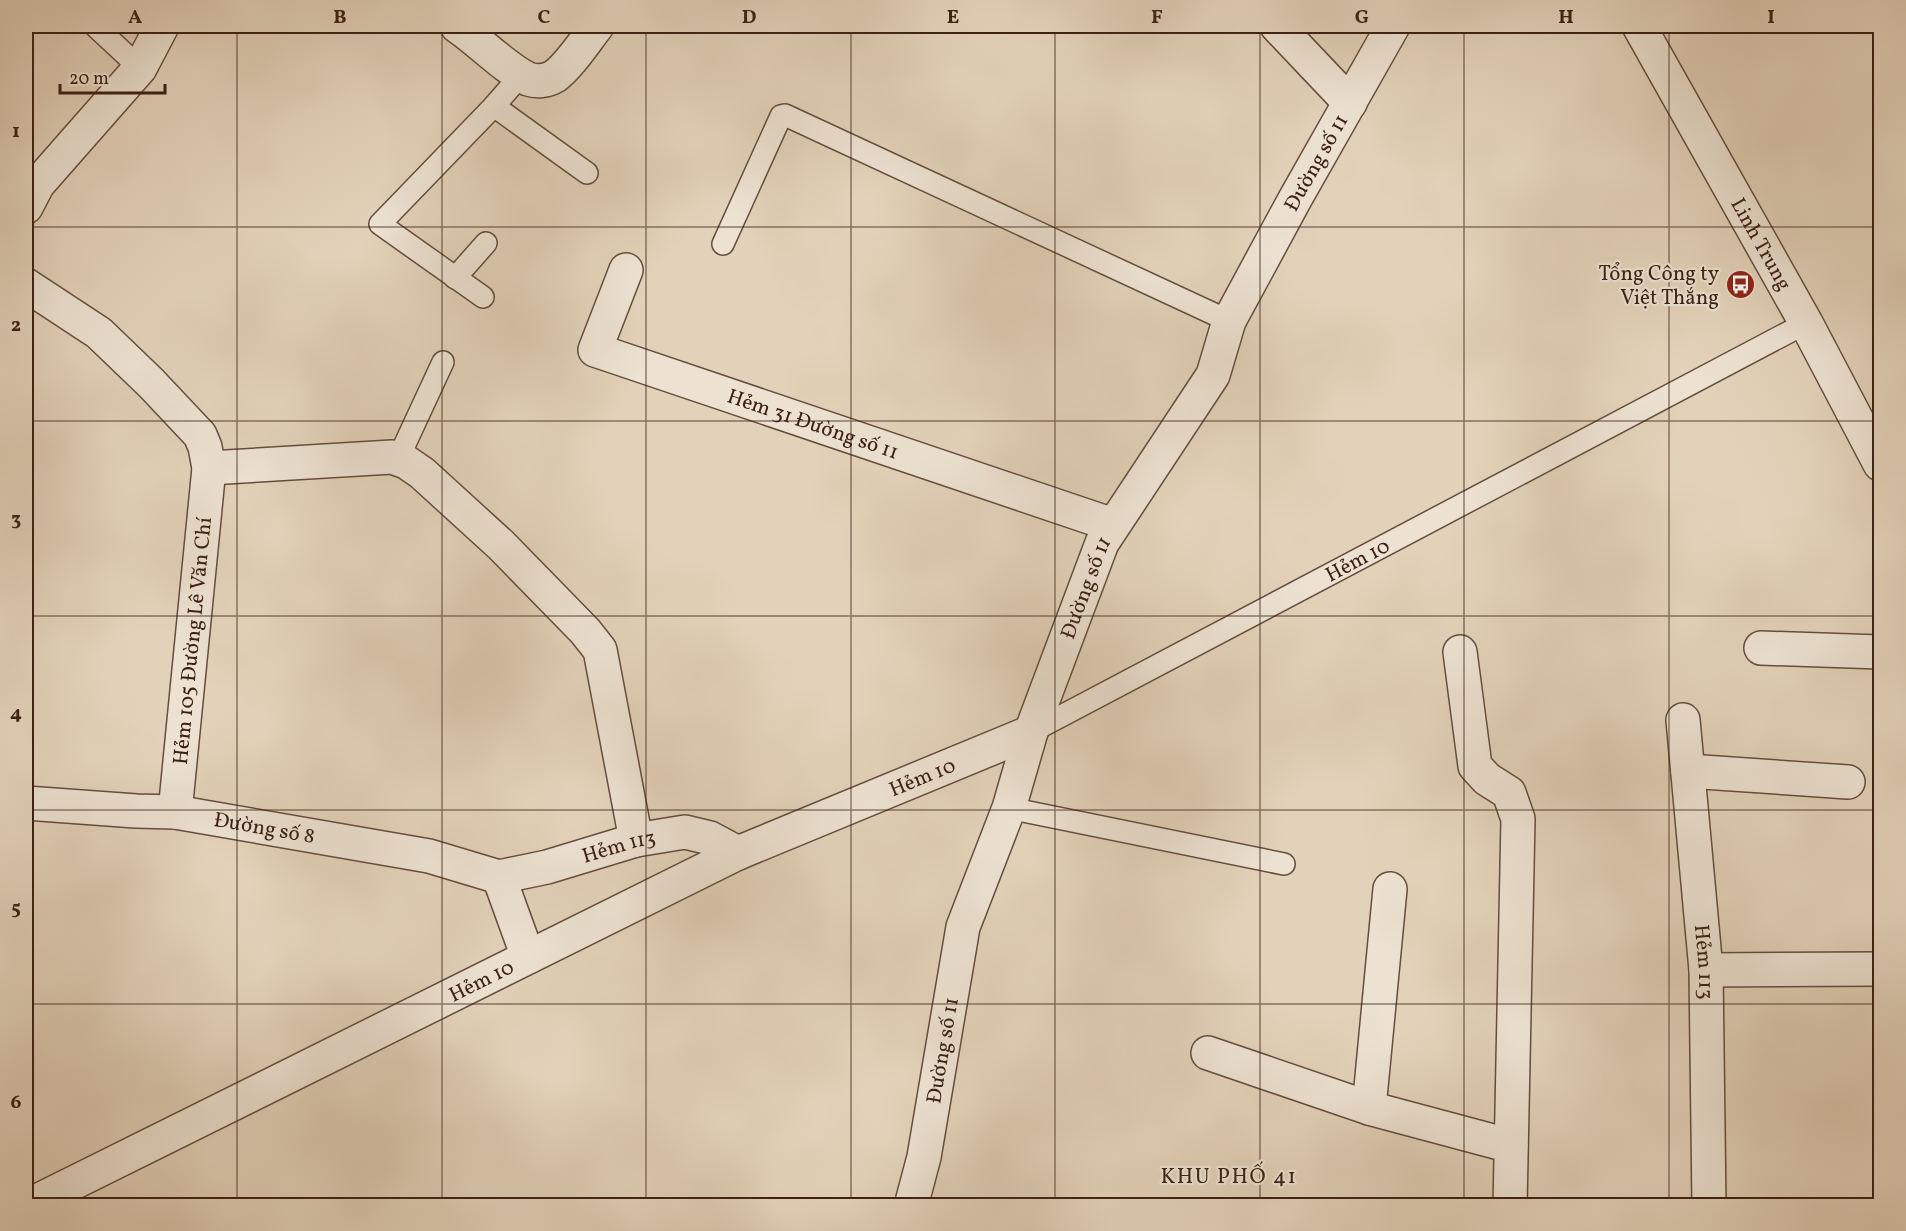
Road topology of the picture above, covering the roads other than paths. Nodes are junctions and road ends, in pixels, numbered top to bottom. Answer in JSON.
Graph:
{"nodes":[{"id":1,"x":95,"y":26,"type":"edge"},
{"id":2,"x":162,"y":26,"type":"edge"},
{"id":3,"x":457,"y":26,"type":"edge"},
{"id":4,"x":597,"y":26,"type":"edge"},
{"id":5,"x":1277,"y":26,"type":"edge"},
{"id":6,"x":1393,"y":26,"type":"edge"},
{"id":7,"x":1639,"y":26,"type":"edge"},
{"id":8,"x":140,"y":68,"type":"junction"},
{"id":9,"x":521,"y":75,"type":"junction"},
{"id":10,"x":1350,"y":103,"type":"junction"},
{"id":11,"x":494,"y":106,"type":"junction"},
{"id":12,"x":587,"y":172,"type":"dead end"},
{"id":13,"x":30,"y":189,"type":"edge"},
{"id":14,"x":486,"y":243,"type":"dead end"},
{"id":15,"x":723,"y":244,"type":"dead end"},
{"id":16,"x":626,"y":270,"type":"dead end"},
{"id":17,"x":455,"y":278,"type":"junction"},
{"id":18,"x":26,"y":285,"type":"edge"},
{"id":19,"x":483,"y":297,"type":"dead end"},
{"id":20,"x":1229,"y":321,"type":"junction"},
{"id":21,"x":1806,"y":323,"type":"junction"},
{"id":22,"x":443,"y":362,"type":"dead end"},
{"id":23,"x":398,"y":459,"type":"junction"},
{"id":24,"x":1881,"y":464,"type":"edge"},
{"id":25,"x":209,"y":468,"type":"junction"},
{"id":26,"x":1113,"y":525,"type":"junction"},
{"id":27,"x":1761,"y":648,"type":"dead end"},
{"id":28,"x":1460,"y":652,"type":"dead end"},
{"id":29,"x":1881,"y":652,"type":"edge"},
{"id":30,"x":1683,"y":720,"type":"dead end"},
{"id":31,"x":1031,"y":732,"type":"junction"},
{"id":32,"x":1688,"y":771,"type":"junction"},
{"id":33,"x":1848,"y":782,"type":"dead end"},
{"id":34,"x":26,"y":803,"type":"edge"},
{"id":35,"x":1009,"y":808,"type":"junction"},
{"id":36,"x":175,"y":812,"type":"junction"},
{"id":37,"x":636,"y":840,"type":"junction"},
{"id":38,"x":738,"y":853,"type":"junction"},
{"id":39,"x":1284,"y":864,"type":"dead end"},
{"id":40,"x":499,"y":877,"type":"junction"},
{"id":41,"x":1390,"y":889,"type":"dead end"},
{"id":42,"x":528,"y":957,"type":"junction"},
{"id":43,"x":1881,"y":969,"type":"edge"},
{"id":44,"x":1706,"y":970,"type":"junction"},
{"id":45,"x":1208,"y":1053,"type":"dead end"},
{"id":46,"x":1369,"y":1108,"type":"junction"},
{"id":47,"x":1511,"y":1146,"type":"junction"},
{"id":48,"x":27,"y":1206,"type":"edge"},
{"id":49,"x":911,"y":1206,"type":"edge"},
{"id":50,"x":1510,"y":1206,"type":"edge"},
{"id":51,"x":1709,"y":1206,"type":"edge"}],
"edges":[{"from":1,"to":8,"type":"lane"},
{"from":2,"to":8,"type":"street"},
{"from":3,"to":9,"type":"street"},
{"from":4,"to":9,"type":"street"},
{"from":5,"to":10,"type":"street"},
{"from":6,"to":10,"type":"street","name":"Đường số 11"},
{"from":7,"to":21,"type":"street","name":"Linh Trung"},
{"from":8,"to":13,"type":"street"},
{"from":9,"to":11,"type":"lane"},
{"from":10,"to":20,"type":"street","name":"Đường số 11"},
{"from":11,"to":12,"type":"lane"},
{"from":11,"to":17,"type":"lane"},
{"from":14,"to":17,"type":"lane"},
{"from":15,"to":20,"type":"lane"},
{"from":16,"to":26,"type":"street","name":"Hẻm 31 Đường số 11"},
{"from":17,"to":19,"type":"lane"},
{"from":18,"to":25,"type":"street","name":"Hẻm 105 Đường Lê Văn Chí"},
{"from":20,"to":26,"type":"street","name":"Đường số 11"},
{"from":21,"to":24,"type":"street","name":"Linh Trung"},
{"from":21,"to":31,"type":"lane","name":"Hẻm 10"},
{"from":22,"to":23,"type":"lane"},
{"from":23,"to":25,"type":"street"},
{"from":23,"to":37,"type":"street"},
{"from":25,"to":36,"type":"street","name":"Hẻm 105 Đường Lê Văn Chí"},
{"from":26,"to":31,"type":"street","name":"Đường số 11"},
{"from":27,"to":29,"type":"street"},
{"from":28,"to":47,"type":"street"},
{"from":30,"to":32,"type":"street","name":"Hẻm 113"},
{"from":31,"to":35,"type":"street","name":"Đường số 11"},
{"from":31,"to":38,"type":"street","name":"Hẻm 10"},
{"from":32,"to":33,"type":"street"},
{"from":32,"to":44,"type":"street","name":"Hẻm 113"},
{"from":34,"to":36,"type":"street","name":"Đường số 8"},
{"from":35,"to":39,"type":"lane"},
{"from":35,"to":49,"type":"street","name":"Đường số 11"},
{"from":36,"to":40,"type":"street","name":"Đường số 8"},
{"from":37,"to":38,"type":"street","name":"Hẻm 113"},
{"from":37,"to":40,"type":"street","name":"Hẻm 113"},
{"from":38,"to":42,"type":"street","name":"Hẻm 10"},
{"from":40,"to":42,"type":"street"},
{"from":41,"to":46,"type":"street"},
{"from":42,"to":48,"type":"street","name":"Hẻm 10"},
{"from":43,"to":44,"type":"street"},
{"from":44,"to":51,"type":"street","name":"Hẻm 113"},
{"from":45,"to":46,"type":"street"},
{"from":46,"to":47,"type":"street"},
{"from":47,"to":50,"type":"street"}]}
